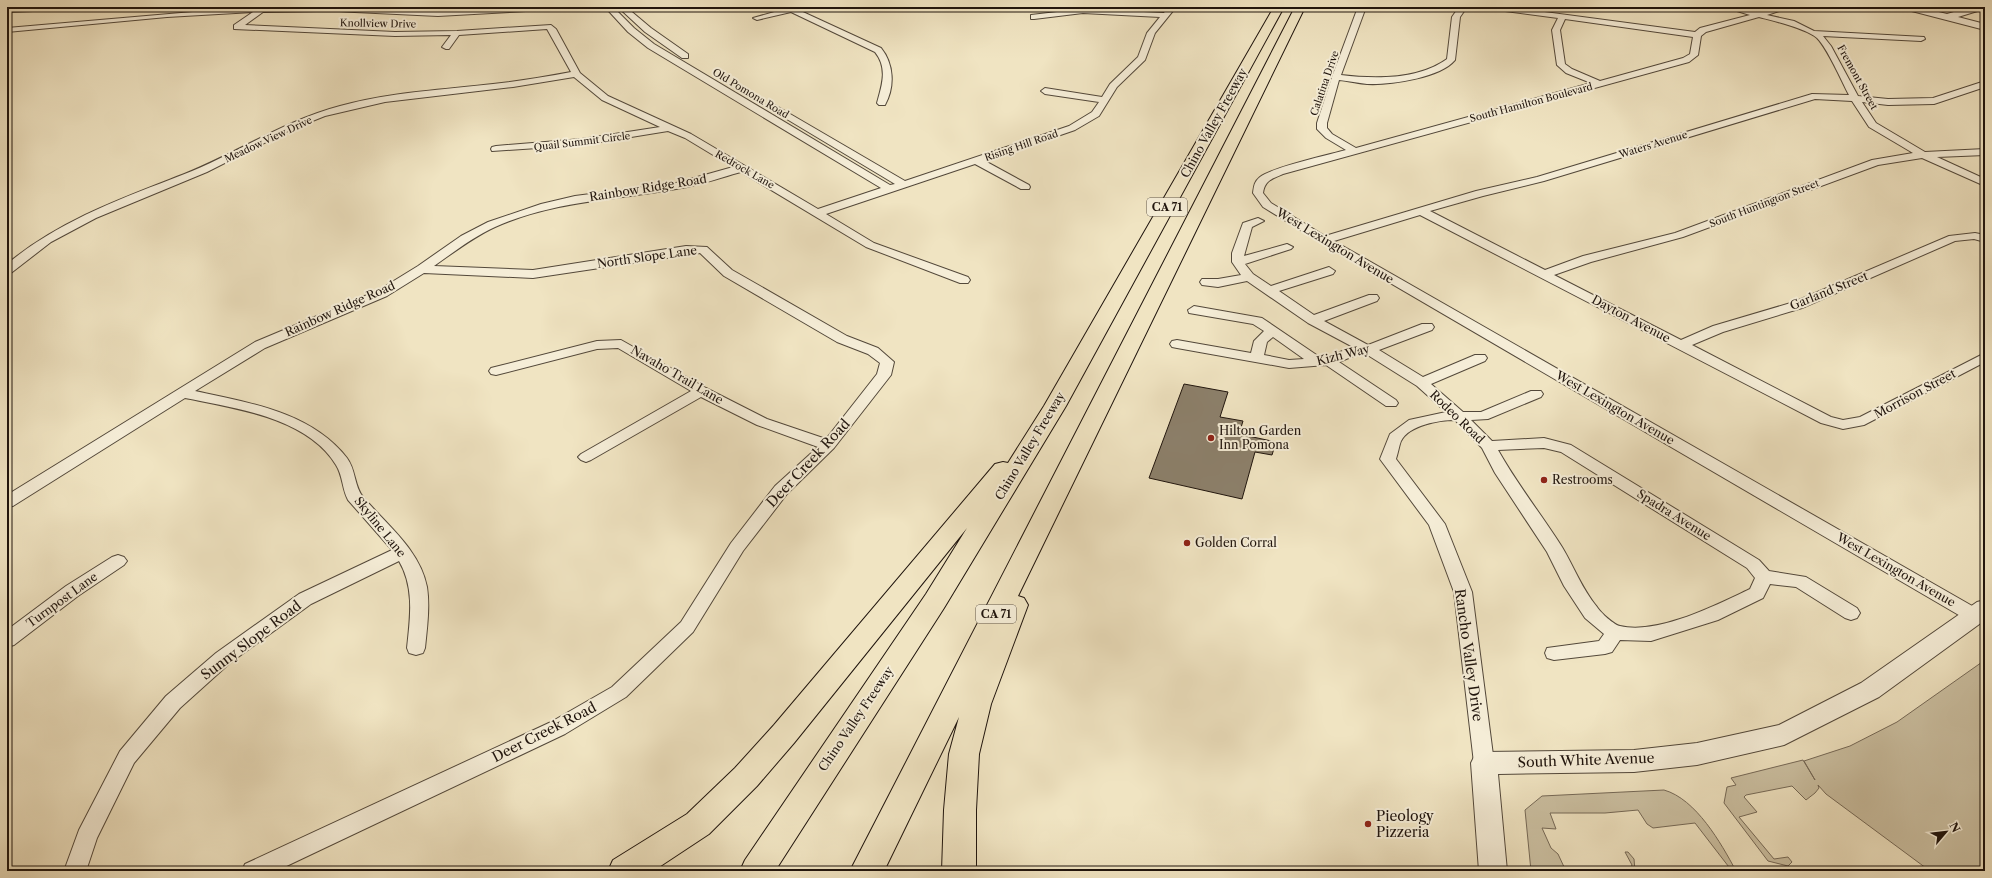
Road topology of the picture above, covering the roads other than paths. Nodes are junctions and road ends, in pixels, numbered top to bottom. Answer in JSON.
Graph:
{"nodes":[{"id":1,"x":86,"y":7,"type":"edge"},
{"id":2,"x":284,"y":7,"type":"edge"},
{"id":3,"x":329,"y":7,"type":"edge"},
{"id":4,"x":561,"y":7,"type":"edge"},
{"id":5,"x":609,"y":7,"type":"edge"},
{"id":6,"x":622,"y":7,"type":"edge"},
{"id":7,"x":1172,"y":7,"type":"edge"},
{"id":8,"x":1279,"y":7,"type":"edge"},
{"id":9,"x":1300,"y":7,"type":"edge"},
{"id":10,"x":1362,"y":7,"type":"edge"},
{"id":11,"x":1463,"y":7,"type":"edge"},
{"id":12,"x":1490,"y":7,"type":"edge"},
{"id":13,"x":1728,"y":7,"type":"edge"},
{"id":14,"x":1787,"y":7,"type":"edge"},
{"id":15,"x":1907,"y":7,"type":"edge"},
{"id":16,"x":1981,"y":7,"type":"edge"},
{"id":17,"x":264,"y":8,"type":"edge"},
{"id":18,"x":528,"y":8,"type":"edge"},
{"id":19,"x":789,"y":8,"type":"edge"},
{"id":20,"x":370,"y":9,"type":"edge"},
{"id":21,"x":7,"y":10,"type":"edge"},
{"id":22,"x":170,"y":11,"type":"edge"},
{"id":23,"x":1759,"y":14,"type":"junction"},
{"id":24,"x":1164,"y":15,"type":"junction"},
{"id":25,"x":1562,"y":16,"type":"junction"},
{"id":26,"x":1947,"y":17,"type":"junction"},
{"id":27,"x":757,"y":18,"type":"dead end"},
{"id":28,"x":1034,"y":18,"type":"dead end"},
{"id":29,"x":1985,"y":26,"type":"edge"},
{"id":30,"x":552,"y":29,"type":"joint"},
{"id":31,"x":10,"y":30,"type":"edge"},
{"id":32,"x":457,"y":33,"type":"junction"},
{"id":33,"x":1816,"y":34,"type":"junction"},
{"id":34,"x":1697,"y":35,"type":"junction"},
{"id":35,"x":1920,"y":40,"type":"dead end"},
{"id":36,"x":446,"y":47,"type":"dead end"},
{"id":37,"x":576,"y":74,"type":"junction"},
{"id":38,"x":718,"y":75,"type":"dead end"},
{"id":39,"x":1336,"y":77,"type":"junction"},
{"id":40,"x":1600,"y":84,"type":"junction"},
{"id":41,"x":1985,"y":84,"type":"edge"},
{"id":42,"x":1045,"y":91,"type":"dead end"},
{"id":43,"x":1855,"y":98,"type":"junction"},
{"id":44,"x":1104,"y":100,"type":"junction"},
{"id":45,"x":764,"y":102,"type":"dead end"},
{"id":46,"x":882,"y":103,"type":"dead end"},
{"id":47,"x":667,"y":128,"type":"junction"},
{"id":48,"x":496,"y":150,"type":"dead end"},
{"id":49,"x":1354,"y":151,"type":"junction"},
{"id":50,"x":1985,"y":152,"type":"edge"},
{"id":51,"x":1923,"y":155,"type":"junction"},
{"id":52,"x":976,"y":160,"type":"junction"},
{"id":53,"x":743,"y":168,"type":"junction"},
{"id":54,"x":1985,"y":183,"type":"edge"},
{"id":55,"x":903,"y":184,"type":"junction"},
{"id":56,"x":1259,"y":184,"type":"joint"},
{"id":57,"x":1025,"y":187,"type":"dead end"},
{"id":58,"x":889,"y":189,"type":"junction"},
{"id":59,"x":1421,"y":211,"type":"junction"},
{"id":60,"x":818,"y":213,"type":"junction"},
{"id":61,"x":1258,"y":221,"type":"dead end"},
{"id":62,"x":1980,"y":237,"type":"edge"},
{"id":63,"x":1324,"y":240,"type":"junction"},
{"id":64,"x":1287,"y":247,"type":"dead end"},
{"id":65,"x":1238,"y":262,"type":"junction"},
{"id":66,"x":9,"y":267,"type":"edge"},
{"id":67,"x":422,"y":270,"type":"junction"},
{"id":68,"x":1329,"y":271,"type":"dead end"},
{"id":69,"x":1546,"y":274,"type":"junction"},
{"id":70,"x":1249,"y":277,"type":"junction"},
{"id":71,"x":964,"y":280,"type":"dead end"},
{"id":72,"x":1206,"y":282,"type":"dead end"},
{"id":73,"x":1271,"y":290,"type":"junction"},
{"id":74,"x":1373,"y":298,"type":"dead end"},
{"id":75,"x":1194,"y":310,"type":"dead end"},
{"id":76,"x":1313,"y":320,"type":"junction"},
{"id":77,"x":1427,"y":327,"type":"dead end"},
{"id":78,"x":1272,"y":330,"type":"junction"},
{"id":79,"x":1177,"y":344,"type":"dead end"},
{"id":80,"x":1681,"y":345,"type":"junction"},
{"id":81,"x":1367,"y":350,"type":"junction"},
{"id":82,"x":1125,"y":357,"type":"junction"},
{"id":83,"x":1985,"y":357,"type":"edge"},
{"id":84,"x":1256,"y":358,"type":"junction"},
{"id":85,"x":1480,"y":358,"type":"dead end"},
{"id":86,"x":1323,"y":361,"type":"junction"},
{"id":87,"x":887,"y":362,"type":"joint"},
{"id":88,"x":496,"y":371,"type":"dead end"},
{"id":89,"x":1422,"y":383,"type":"junction"},
{"id":90,"x":701,"y":391,"type":"junction"},
{"id":91,"x":184,"y":393,"type":"junction"},
{"id":92,"x":1536,"y":394,"type":"dead end"},
{"id":93,"x":1391,"y":403,"type":"dead end"},
{"id":94,"x":1055,"y":406,"type":"junction"},
{"id":95,"x":1459,"y":416,"type":"junction"},
{"id":96,"x":1843,"y":425,"type":"joint"},
{"id":97,"x":829,"y":445,"type":"junction"},
{"id":98,"x":1488,"y":446,"type":"junction"},
{"id":99,"x":586,"y":457,"type":"dead end"},
{"id":100,"x":7,"y":502,"type":"edge"},
{"id":101,"x":403,"y":552,"type":"junction"},
{"id":102,"x":118,"y":561,"type":"dead end"},
{"id":103,"x":1764,"y":576,"type":"junction"},
{"id":104,"x":1850,"y":613,"type":"dead end"},
{"id":105,"x":1982,"y":615,"type":"edge"},
{"id":106,"x":1615,"y":633,"type":"junction"},
{"id":107,"x":7,"y":640,"type":"edge"},
{"id":108,"x":416,"y":648,"type":"dead end"},
{"id":109,"x":1554,"y":653,"type":"dead end"},
{"id":110,"x":1484,"y":763,"type":"junction"},
{"id":111,"x":75,"y":871,"type":"edge"},
{"id":112,"x":253,"y":871,"type":"edge"},
{"id":113,"x":625,"y":871,"type":"edge"},
{"id":114,"x":757,"y":871,"type":"edge"},
{"id":115,"x":867,"y":871,"type":"edge"},
{"id":116,"x":959,"y":871,"type":"edge"},
{"id":117,"x":1493,"y":871,"type":"edge"}],
"edges":[{"from":1,"to":21,"type":"street"},
{"from":2,"to":17,"type":"street"},
{"from":3,"to":20,"type":"street"},
{"from":4,"to":18,"type":"street"},
{"from":5,"to":58,"type":"street","name":"Old Pomona Road"},
{"from":6,"to":38,"type":"street","name":"Old Pomona Road"},
{"from":7,"to":24,"type":"street","name":"Rising Hill Road"},
{"from":8,"to":94,"type":"highway","name":"Chino Valley Freeway","number":"CA 71"},
{"from":9,"to":82,"type":"highway","name":"Chino Valley Freeway","number":"CA 71"},
{"from":10,"to":39,"type":"street","name":"Calatina Drive"},
{"from":11,"to":39,"type":"street"},
{"from":12,"to":25,"type":"street"},
{"from":13,"to":23,"type":"street","name":"Fremont Street"},
{"from":14,"to":23,"type":"street"},
{"from":15,"to":26,"type":"street"},
{"from":16,"to":26,"type":"street"},
{"from":17,"to":20,"type":"street"},
{"from":17,"to":22,"type":"street"},
{"from":17,"to":32,"type":"street","name":"Knollview Drive"},
{"from":18,"to":20,"type":"street"},
{"from":19,"to":27,"type":"street"},
{"from":19,"to":46,"type":"street"},
{"from":22,"to":31,"type":"street"},
{"from":23,"to":33,"type":"street","name":"Fremont Street"},
{"from":23,"to":34,"type":"street"},
{"from":24,"to":28,"type":"street"},
{"from":24,"to":44,"type":"street","name":"Rising Hill Road"},
{"from":25,"to":34,"type":"street"},
{"from":25,"to":40,"type":"street"},
{"from":26,"to":29,"type":"street"},
{"from":30,"to":32,"type":"street","name":"Knollview Drive"},
{"from":30,"to":37,"type":"street","name":"Redrock Lane"},
{"from":32,"to":36,"type":"street"},
{"from":33,"to":35,"type":"street"},
{"from":33,"to":43,"type":"street","name":"Fremont Street"},
{"from":34,"to":40,"type":"street","name":"South Hamilton Boulevard"},
{"from":37,"to":47,"type":"street","name":"Redrock Lane"},
{"from":37,"to":66,"type":"street","name":"Meadow View Drive"},
{"from":39,"to":49,"type":"street","name":"Calatina Drive"},
{"from":40,"to":49,"type":"street","name":"South Hamilton Boulevard"},
{"from":41,"to":43,"type":"street","name":"Waters Avenue"},
{"from":42,"to":44,"type":"street"},
{"from":43,"to":51,"type":"street","name":"Fremont Street"},
{"from":43,"to":59,"type":"street","name":"Waters Avenue"},
{"from":44,"to":52,"type":"street","name":"Rising Hill Road"},
{"from":45,"to":55,"type":"street","name":"Old Pomona Road"},
{"from":47,"to":48,"type":"street","name":"Quail Summit Circle"},
{"from":47,"to":53,"type":"street","name":"Redrock Lane"},
{"from":49,"to":56,"type":"street","name":"South Hamilton Boulevard"},
{"from":50,"to":51,"type":"street","name":"South Huntington Street"},
{"from":51,"to":54,"type":"street","name":"Fremont Street"},
{"from":51,"to":69,"type":"street","name":"South Huntington Street"},
{"from":52,"to":55,"type":"street","name":"Rising Hill Road"},
{"from":52,"to":57,"type":"street"},
{"from":53,"to":60,"type":"street","name":"Redrock Lane"},
{"from":53,"to":67,"type":"street","name":"Rainbow Ridge Road"},
{"from":55,"to":58,"type":"street","name":"Rising Hill Road"},
{"from":56,"to":63,"type":"street","name":"West Lexington Avenue"},
{"from":58,"to":60,"type":"street","name":"Rising Hill Road"},
{"from":59,"to":63,"type":"street","name":"Waters Avenue"},
{"from":59,"to":69,"type":"street","name":"Dayton Avenue"},
{"from":60,"to":71,"type":"street","name":"Redrock Lane"},
{"from":61,"to":65,"type":"street"},
{"from":62,"to":80,"type":"street","name":"Garland Street"},
{"from":63,"to":105,"type":"street","name":"West Lexington Avenue"},
{"from":64,"to":65,"type":"street"},
{"from":65,"to":70,"type":"street","name":"Rodeo Road"},
{"from":67,"to":87,"type":"street","name":"North Slope Lane"},
{"from":67,"to":91,"type":"street","name":"Rainbow Ridge Road"},
{"from":68,"to":73,"type":"street"},
{"from":69,"to":80,"type":"street","name":"Dayton Avenue"},
{"from":70,"to":72,"type":"street"},
{"from":70,"to":73,"type":"street","name":"Rodeo Road"},
{"from":73,"to":76,"type":"street","name":"Rodeo Road"},
{"from":74,"to":76,"type":"street"},
{"from":75,"to":78,"type":"street"},
{"from":76,"to":81,"type":"street","name":"Rodeo Road"},
{"from":77,"to":81,"type":"street","name":"Kizh Way"},
{"from":78,"to":84,"type":"street"},
{"from":78,"to":86,"type":"street"},
{"from":79,"to":84,"type":"street","name":"Kizh Way"},
{"from":80,"to":96,"type":"street","name":"Dayton Avenue"},
{"from":81,"to":86,"type":"street","name":"Kizh Way"},
{"from":81,"to":89,"type":"street","name":"Rodeo Road"},
{"from":82,"to":115,"type":"highway","name":"Chino Valley Freeway","number":"CA 71"},
{"from":82,"to":116,"type":"highway"},
{"from":83,"to":96,"type":"street","name":"Morrison Street"},
{"from":84,"to":86,"type":"street","name":"Kizh Way"},
{"from":85,"to":89,"type":"street"},
{"from":86,"to":93,"type":"street"},
{"from":87,"to":97,"type":"street","name":"Deer Creek Road"},
{"from":88,"to":90,"type":"street","name":"Navaho Trail Lane"},
{"from":89,"to":95,"type":"street","name":"Rodeo Road"},
{"from":90,"to":97,"type":"street","name":"Navaho Trail Lane"},
{"from":90,"to":99,"type":"street"},
{"from":91,"to":100,"type":"street","name":"Rainbow Ridge Road"},
{"from":91,"to":101,"type":"street","name":"Skyline Lane"},
{"from":92,"to":95,"type":"street"},
{"from":94,"to":113,"type":"highway"},
{"from":94,"to":114,"type":"highway","name":"Chino Valley Freeway","number":"CA 71"},
{"from":95,"to":98,"type":"street","name":"Rodeo Road"},
{"from":95,"to":110,"type":"street","name":"Rancho Valley Drive"},
{"from":97,"to":112,"type":"street","name":"Deer Creek Road"},
{"from":98,"to":103,"type":"street","name":"Spadra Avenue"},
{"from":98,"to":106,"type":"street","name":"Rodeo Road"},
{"from":101,"to":108,"type":"street","name":"Skyline Lane"},
{"from":101,"to":111,"type":"street","name":"Sunny Slope Road"},
{"from":102,"to":107,"type":"street","name":"Turnpost Lane"},
{"from":103,"to":104,"type":"street"},
{"from":103,"to":106,"type":"street"},
{"from":105,"to":110,"type":"street","name":"South White Avenue"},
{"from":106,"to":109,"type":"street"},
{"from":110,"to":117,"type":"street","name":"Rancho Valley Drive"}]}
